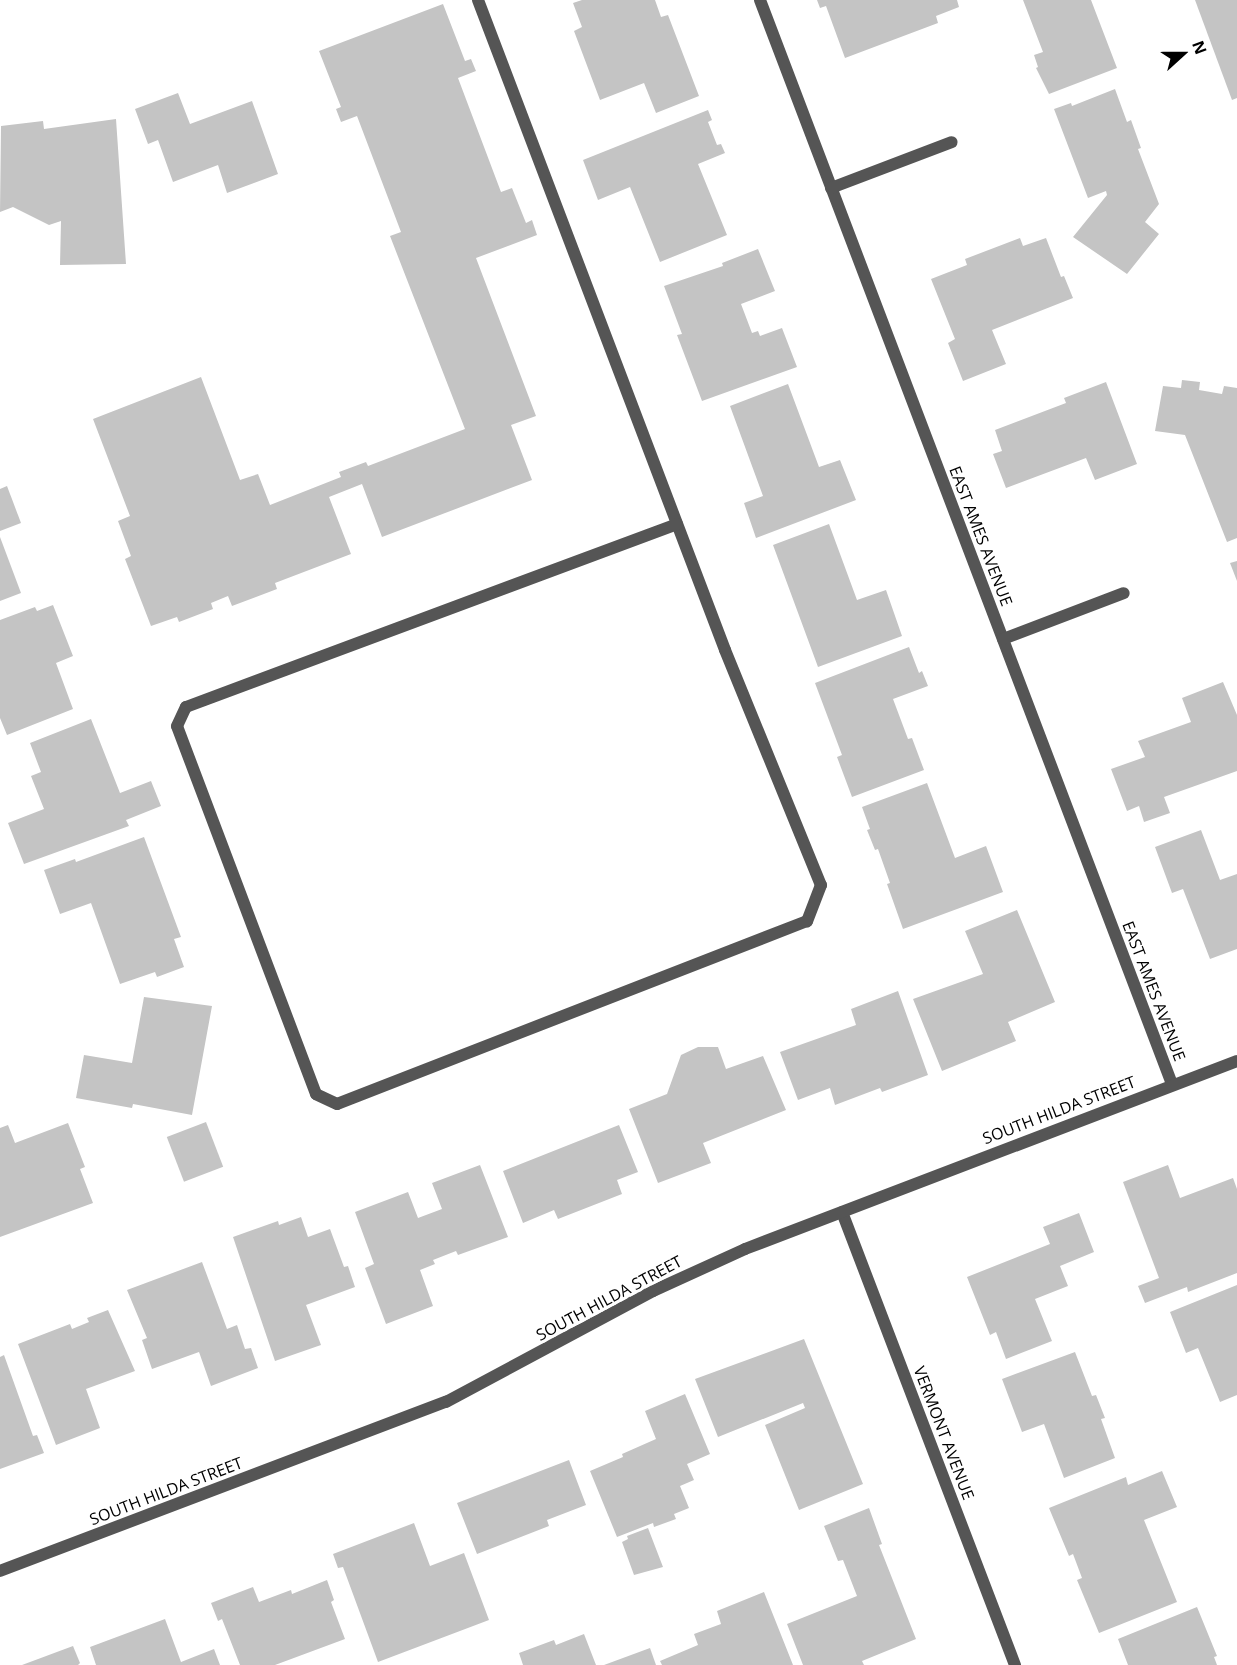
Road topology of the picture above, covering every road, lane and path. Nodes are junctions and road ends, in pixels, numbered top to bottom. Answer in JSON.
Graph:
{"nodes":[{"id":1,"x":478,"y":0,"type":"edge"},
{"id":2,"x":759,"y":0,"type":"edge"},
{"id":3,"x":952,"y":142,"type":"dead end"},
{"id":4,"x":831,"y":188,"type":"junction"},
{"id":5,"x":677,"y":524,"type":"junction"},
{"id":6,"x":1124,"y":593,"type":"dead end"},
{"id":7,"x":1003,"y":639,"type":"junction"},
{"id":8,"x":1237,"y":1060,"type":"edge"},
{"id":9,"x":1172,"y":1084,"type":"junction"},
{"id":10,"x":842,"y":1212,"type":"junction"},
{"id":11,"x":0,"y":1571,"type":"edge"},
{"id":12,"x":1015,"y":1665,"type":"edge"}],
"edges":[{"from":1,"to":5,"type":"street"},
{"from":2,"to":4,"type":"street","name":"EAST AMES AVENUE"},
{"from":3,"to":4,"type":"street"},
{"from":4,"to":7,"type":"street","name":"EAST AMES AVENUE"},
{"from":5,"to":5,"type":"street"},
{"from":6,"to":7,"type":"street"},
{"from":7,"to":9,"type":"street","name":"EAST AMES AVENUE"},
{"from":8,"to":9,"type":"street","name":"SOUTH HILDA STREET"},
{"from":9,"to":10,"type":"street","name":"SOUTH HILDA STREET"},
{"from":10,"to":11,"type":"street","name":"SOUTH HILDA STREET"},
{"from":10,"to":12,"type":"street","name":"VERMONT AVENUE"}]}
